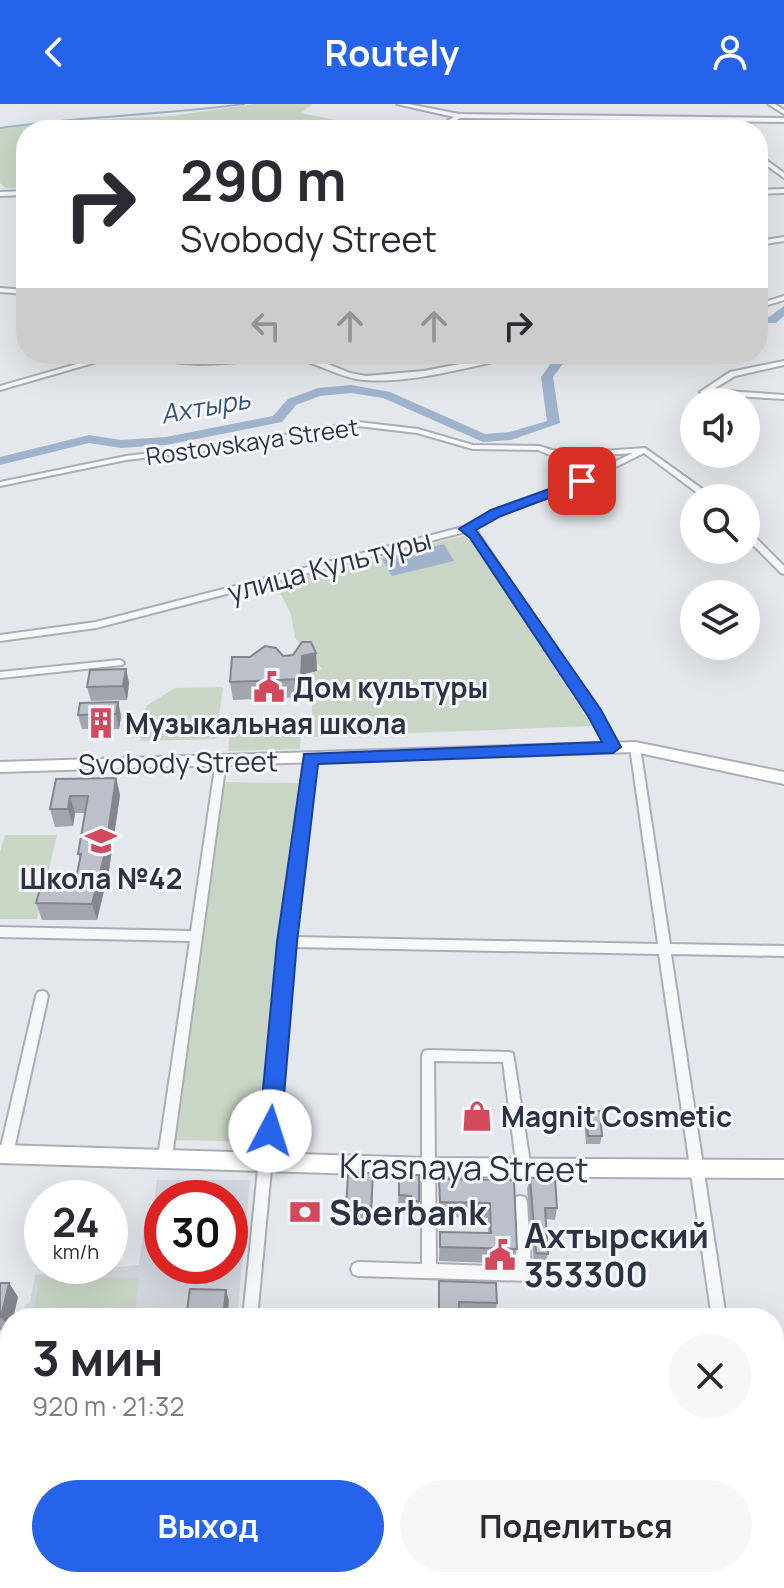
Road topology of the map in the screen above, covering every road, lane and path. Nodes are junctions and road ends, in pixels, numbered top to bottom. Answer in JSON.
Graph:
{"nodes":[{"id":1,"x":400,"y":104,"type":"edge"},
{"id":2,"x":771,"y":104,"type":"edge"},
{"id":3,"x":784,"y":112,"type":"edge"},
{"id":4,"x":459,"y":116,"type":"junction"},
{"id":5,"x":452,"y":120,"type":"edge"},
{"id":6,"x":784,"y":120,"type":"edge"},
{"id":7,"x":768,"y":164,"type":"edge"},
{"id":8,"x":784,"y":176,"type":"edge"},
{"id":9,"x":784,"y":363,"type":"edge"},
{"id":10,"x":85,"y":364,"type":"edge"},
{"id":11,"x":329,"y":364,"type":"edge"},
{"id":12,"x":465,"y":364,"type":"edge"},
{"id":13,"x":0,"y":388,"type":"edge"},
{"id":14,"x":784,"y":397,"type":"edge"},
{"id":15,"x":645,"y":450,"type":"junction"},
{"id":16,"x":0,"y":484,"type":"edge"},
{"id":17,"x":690,"y":484,"type":"edge"},
{"id":18,"x":466,"y":529,"type":"junction"},
{"id":19,"x":760,"y":547,"type":"edge"},
{"id":20,"x":784,"y":571,"type":"edge"},
{"id":21,"x":0,"y":638,"type":"edge"},
{"id":22,"x":119,"y":663,"type":"dead end"},
{"id":23,"x":0,"y":675,"type":"edge"},
{"id":24,"x":613,"y":747,"type":"junction"},
{"id":25,"x":635,"y":747,"type":"junction"},
{"id":26,"x":310,"y":758,"type":"junction"},
{"id":27,"x":221,"y":761,"type":"junction"},
{"id":28,"x":0,"y":767,"type":"edge"},
{"id":29,"x":784,"y":778,"type":"edge"},
{"id":30,"x":0,"y":932,"type":"edge"},
{"id":31,"x":195,"y":936,"type":"junction"},
{"id":32,"x":287,"y":942,"type":"junction"},
{"id":33,"x":664,"y":949,"type":"junction"},
{"id":34,"x":784,"y":951,"type":"edge"},
{"id":35,"x":42,"y":996,"type":"dead end"},
{"id":36,"x":3,"y":1154,"type":"edge"},
{"id":37,"x":165,"y":1157,"type":"junction"},
{"id":38,"x":267,"y":1163,"type":"junction"},
{"id":39,"x":430,"y":1167,"type":"junction"},
{"id":40,"x":524,"y":1169,"type":"junction"},
{"id":41,"x":784,"y":1169,"type":"edge"},
{"id":42,"x":696,"y":1170,"type":"junction"},
{"id":43,"x":520,"y":1202,"type":"dead end"},
{"id":44,"x":358,"y":1269,"type":"dead end"},
{"id":45,"x":429,"y":1272,"type":"junction"},
{"id":46,"x":524,"y":1274,"type":"junction"},
{"id":47,"x":600,"y":1276,"type":"dead end"},
{"id":48,"x":251,"y":1308,"type":"edge"},
{"id":49,"x":717,"y":1308,"type":"edge"}],
"edges":[{"from":1,"to":4,"type":"street"},
{"from":2,"to":3,"type":"street"},
{"from":4,"to":5,"type":"street"},
{"from":4,"to":6,"type":"street"},
{"from":7,"to":8,"type":"street"},
{"from":9,"to":14,"type":"street"},
{"from":10,"to":13,"type":"street"},
{"from":11,"to":12,"type":"street"},
{"from":15,"to":16,"type":"street","name":"Rostovskaya Street"},
{"from":15,"to":17,"type":"street"},
{"from":15,"to":18,"type":"street","name":"улица Культуры"},
{"from":18,"to":21,"type":"street","name":"улица Культуры"},
{"from":18,"to":24,"type":"street"},
{"from":19,"to":20,"type":"street"},
{"from":22,"to":23,"type":"street"},
{"from":24,"to":25,"type":"street","name":"Svobody Street"},
{"from":24,"to":26,"type":"street","name":"Svobody Street"},
{"from":25,"to":29,"type":"street","name":"Svobody Street"},
{"from":25,"to":33,"type":"street"},
{"from":26,"to":27,"type":"street","name":"Svobody Street"},
{"from":26,"to":32,"type":"street"},
{"from":27,"to":28,"type":"street","name":"Svobody Street"},
{"from":27,"to":31,"type":"street"},
{"from":30,"to":31,"type":"street"},
{"from":31,"to":37,"type":"street"},
{"from":32,"to":33,"type":"street"},
{"from":32,"to":38,"type":"street"},
{"from":33,"to":34,"type":"street"},
{"from":33,"to":42,"type":"street"},
{"from":35,"to":36,"type":"street"},
{"from":36,"to":37,"type":"street","name":"Krasnaya Street"},
{"from":37,"to":38,"type":"street","name":"Krasnaya Street"},
{"from":38,"to":39,"type":"street","name":"Krasnaya Street"},
{"from":38,"to":48,"type":"street"},
{"from":39,"to":40,"type":"street","name":"Krasnaya Street"},
{"from":39,"to":40,"type":"street"},
{"from":39,"to":45,"type":"street"},
{"from":40,"to":42,"type":"street","name":"Krasnaya Street"},
{"from":41,"to":42,"type":"street","name":"Krasnaya Street"},
{"from":42,"to":49,"type":"street"},
{"from":43,"to":46,"type":"street"},
{"from":44,"to":45,"type":"street"},
{"from":45,"to":46,"type":"street"},
{"from":46,"to":47,"type":"street"}]}
